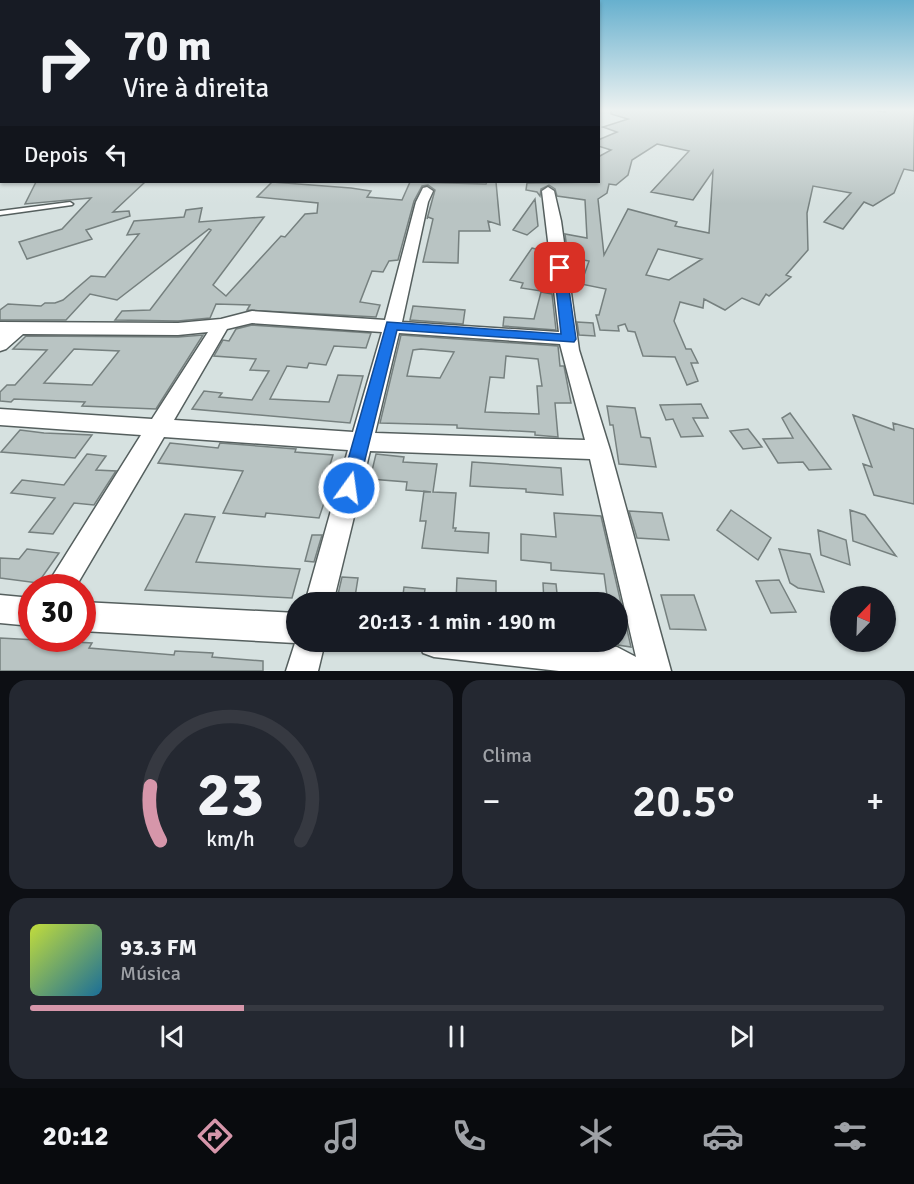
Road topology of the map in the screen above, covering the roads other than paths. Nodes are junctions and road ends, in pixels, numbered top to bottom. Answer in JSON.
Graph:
{"nodes":[{"id":1,"x":427,"y":191,"type":"dead end"},
{"id":2,"x":548,"y":191,"type":"dead end"},
{"id":3,"x":70,"y":204,"type":"dead end"},
{"id":4,"x":0,"y":213,"type":"edge"},
{"id":5,"x":221,"y":325,"type":"junction"},
{"id":6,"x":392,"y":326,"type":"junction"},
{"id":7,"x":0,"y":328,"type":"edge"},
{"id":8,"x":19,"y":328,"type":"junction"},
{"id":9,"x":569,"y":339,"type":"junction"},
{"id":10,"x":0,"y":345,"type":"edge"},
{"id":11,"x":0,"y":417,"type":"edge"},
{"id":12,"x":159,"y":426,"type":"junction"},
{"id":13,"x":361,"y":442,"type":"junction"},
{"id":14,"x":599,"y":450,"type":"junction"},
{"id":15,"x":68,"y":574,"type":"edge"},
{"id":16,"x":323,"y":592,"type":"edge"},
{"id":17,"x":0,"y":609,"type":"edge"},
{"id":18,"x":18,"y":611,"type":"edge"},
{"id":19,"x":96,"y":617,"type":"edge"},
{"id":20,"x":286,"y":627,"type":"edge"},
{"id":21,"x":307,"y":652,"type":"edge"},
{"id":22,"x":525,"y":652,"type":"edge"},
{"id":23,"x":302,"y":671,"type":"edge"},
{"id":24,"x":629,"y":671,"type":"edge"},
{"id":25,"x":656,"y":671,"type":"edge"}],
"edges":[{"from":1,"to":6,"type":"street"},
{"from":2,"to":9,"type":"street"},
{"from":3,"to":4,"type":"lane"},
{"from":5,"to":6,"type":"street"},
{"from":5,"to":8,"type":"street"},
{"from":5,"to":12,"type":"street"},
{"from":6,"to":9,"type":"street"},
{"from":6,"to":13,"type":"street"},
{"from":7,"to":8,"type":"street"},
{"from":8,"to":10,"type":"street"},
{"from":9,"to":14,"type":"street"},
{"from":11,"to":12,"type":"street"},
{"from":12,"to":13,"type":"street"},
{"from":12,"to":15,"type":"street"},
{"from":13,"to":14,"type":"street"},
{"from":13,"to":16,"type":"street"},
{"from":14,"to":25,"type":"street"},
{"from":17,"to":18,"type":"street"},
{"from":19,"to":20,"type":"street"},
{"from":21,"to":23,"type":"street"},
{"from":22,"to":24,"type":"street"}]}
